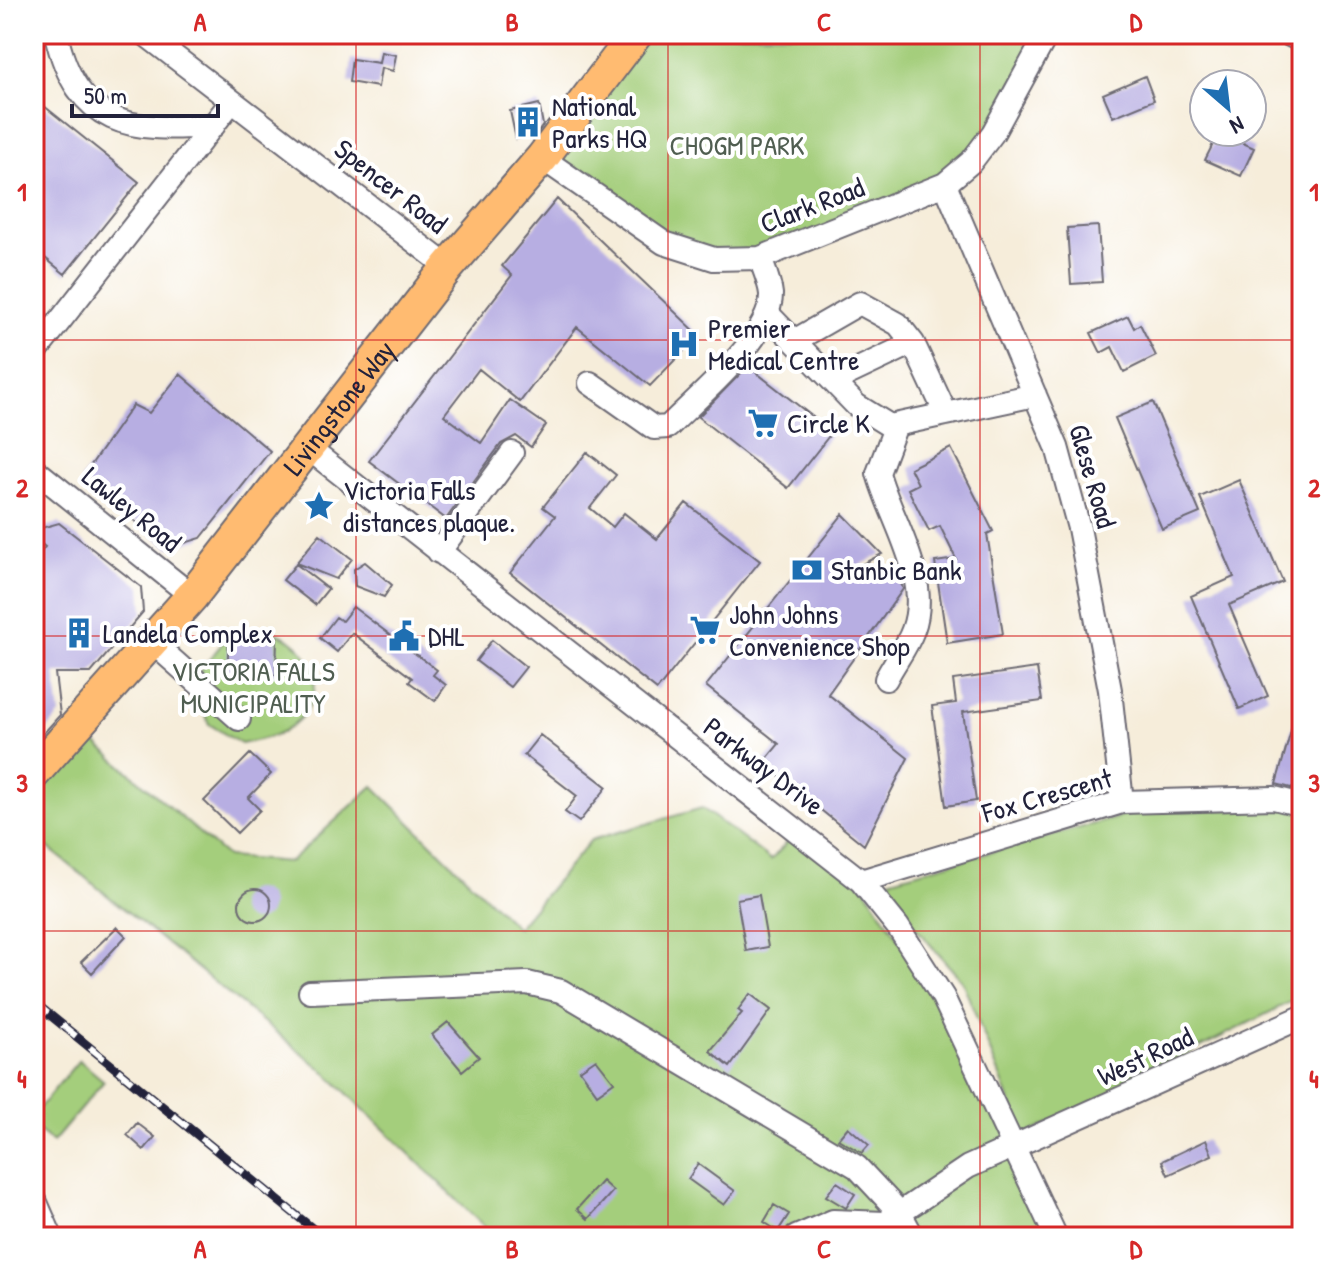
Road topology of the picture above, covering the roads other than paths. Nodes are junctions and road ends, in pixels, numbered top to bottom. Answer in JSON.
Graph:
{"nodes":[{"id":1,"x":56,"y":34,"type":"edge"},
{"id":2,"x":145,"y":34,"type":"edge"},
{"id":3,"x":636,"y":34,"type":"edge"},
{"id":4,"x":1047,"y":34,"type":"edge"},
{"id":5,"x":1288,"y":34,"type":"edge"},
{"id":6,"x":1302,"y":41,"type":"edge"},
{"id":7,"x":232,"y":101,"type":"junction"},
{"id":8,"x":214,"y":125,"type":"junction"},
{"id":9,"x":542,"y":158,"type":"junction"},
{"id":10,"x":945,"y":184,"type":"junction"},
{"id":11,"x":760,"y":258,"type":"junction"},
{"id":12,"x":448,"y":267,"type":"junction"},
{"id":13,"x":768,"y":314,"type":"junction"},
{"id":14,"x":794,"y":341,"type":"junction"},
{"id":15,"x":913,"y":343,"type":"junction"},
{"id":16,"x":34,"y":354,"type":"edge"},
{"id":17,"x":833,"y":381,"type":"junction"},
{"id":18,"x":590,"y":383,"type":"dead end"},
{"id":19,"x":1035,"y":395,"type":"junction"},
{"id":20,"x":946,"y":414,"type":"junction"},
{"id":21,"x":896,"y":425,"type":"junction"},
{"id":22,"x":309,"y":449,"type":"junction"},
{"id":23,"x":512,"y":453,"type":"dead end"},
{"id":24,"x":34,"y":469,"type":"edge"},
{"id":25,"x":439,"y":552,"type":"junction"},
{"id":26,"x":192,"y":596,"type":"junction"},
{"id":27,"x":152,"y":642,"type":"junction"},
{"id":28,"x":886,"y":679,"type":"dead end"},
{"id":29,"x":239,"y":719,"type":"dead end"},
{"id":30,"x":34,"y":773,"type":"edge"},
{"id":31,"x":1122,"y":802,"type":"junction"},
{"id":32,"x":1302,"y":805,"type":"edge"},
{"id":33,"x":861,"y":881,"type":"junction"},
{"id":34,"x":310,"y":992,"type":"dead end"},
{"id":35,"x":1302,"y":1017,"type":"edge"},
{"id":36,"x":1013,"y":1149,"type":"junction"},
{"id":37,"x":34,"y":1198,"type":"edge"},
{"id":38,"x":889,"y":1225,"type":"edge"},
{"id":39,"x":51,"y":1237,"type":"edge"},
{"id":40,"x":796,"y":1237,"type":"edge"},
{"id":41,"x":913,"y":1237,"type":"edge"},
{"id":42,"x":1056,"y":1237,"type":"edge"}],
"edges":[{"from":1,"to":8,"type":"street"},
{"from":2,"to":7,"type":"street","name":"Spencer Road"},
{"from":3,"to":9,"type":"highway","name":"Livingstone Way"},
{"from":4,"to":10,"type":"street","name":"Clark Road"},
{"from":5,"to":6,"type":"street"},
{"from":7,"to":8,"type":"street"},
{"from":7,"to":12,"type":"street","name":"Spencer Road"},
{"from":8,"to":16,"type":"street"},
{"from":9,"to":11,"type":"street","name":"Clark Road"},
{"from":9,"to":12,"type":"highway","name":"Livingstone Way"},
{"from":10,"to":11,"type":"street","name":"Clark Road"},
{"from":10,"to":19,"type":"street","name":"Glese Road"},
{"from":11,"to":13,"type":"street"},
{"from":12,"to":22,"type":"highway","name":"Livingstone Way"},
{"from":13,"to":14,"type":"street"},
{"from":13,"to":18,"type":"street"},
{"from":14,"to":15,"type":"street"},
{"from":14,"to":17,"type":"street"},
{"from":15,"to":17,"type":"street"},
{"from":15,"to":20,"type":"street"},
{"from":17,"to":21,"type":"street"},
{"from":19,"to":20,"type":"street"},
{"from":19,"to":31,"type":"street","name":"Glese Road"},
{"from":20,"to":21,"type":"street"},
{"from":21,"to":28,"type":"street"},
{"from":22,"to":25,"type":"street","name":"Parkway Drive"},
{"from":22,"to":26,"type":"highway","name":"Livingstone Way"},
{"from":23,"to":25,"type":"street"},
{"from":24,"to":26,"type":"street","name":"Lawley Road"},
{"from":25,"to":33,"type":"street","name":"Parkway Drive"},
{"from":26,"to":27,"type":"highway","name":"Livingstone Way"},
{"from":27,"to":29,"type":"street"},
{"from":27,"to":30,"type":"highway","name":"Livingstone Way"},
{"from":31,"to":32,"type":"street","name":"Fox Crescent"},
{"from":31,"to":33,"type":"street","name":"Fox Crescent"},
{"from":33,"to":36,"type":"street","name":"Parkway Drive"},
{"from":34,"to":38,"type":"street"},
{"from":35,"to":36,"type":"street","name":"West Road"},
{"from":36,"to":38,"type":"street","name":"West Road"},
{"from":36,"to":42,"type":"street","name":"Parkway Drive"},
{"from":37,"to":39,"type":"street"},
{"from":38,"to":40,"type":"street"},
{"from":38,"to":41,"type":"street"}]}
